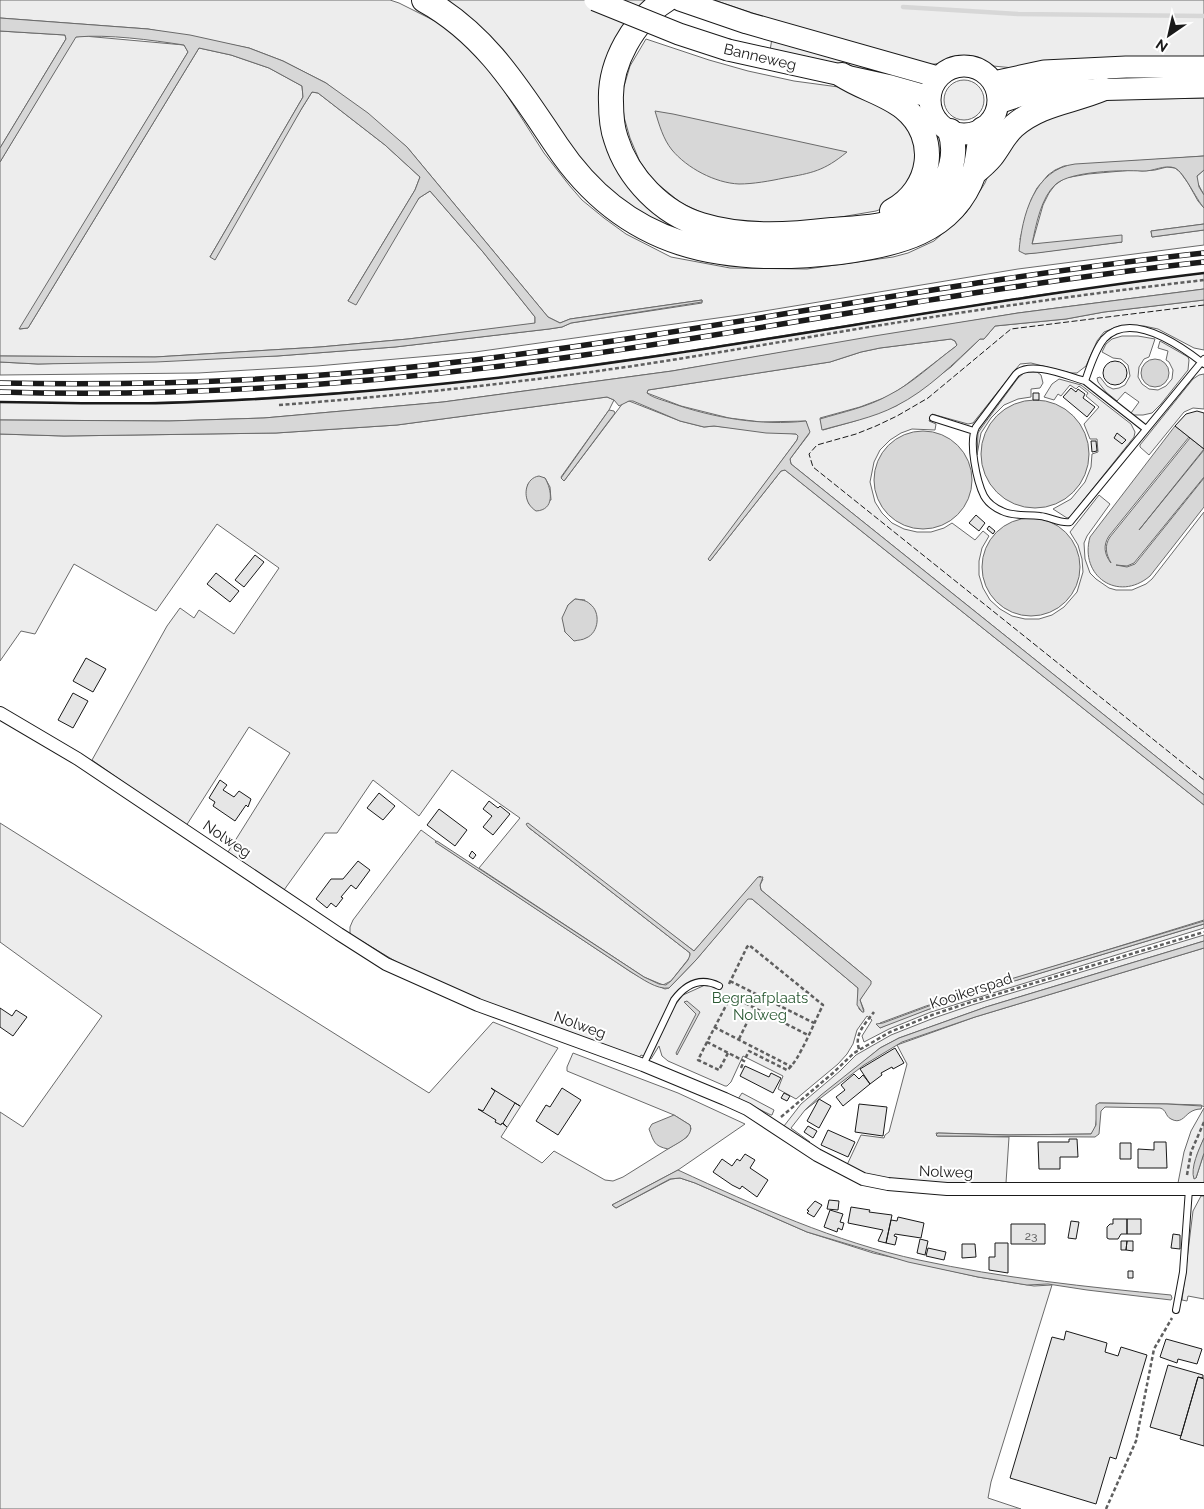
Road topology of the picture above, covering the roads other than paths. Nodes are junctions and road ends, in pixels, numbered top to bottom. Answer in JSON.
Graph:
{"nodes":[{"id":1,"x":424,"y":0,"type":"edge"},
{"id":2,"x":594,"y":0,"type":"edge"},
{"id":3,"x":666,"y":0,"type":"edge"},
{"id":4,"x":680,"y":0,"type":"edge"},
{"id":5,"x":1204,"y":68,"type":"edge"},
{"id":6,"x":842,"y":76,"type":"junction"},
{"id":7,"x":938,"y":77,"type":"junction"},
{"id":8,"x":992,"y":80,"type":"junction"},
{"id":9,"x":1204,"y":86,"type":"edge"},
{"id":10,"x":1102,"y":89,"type":"junction"},
{"id":11,"x":930,"y":97,"type":"junction"},
{"id":12,"x":998,"y":103,"type":"junction"},
{"id":13,"x":983,"y":129,"type":"junction"},
{"id":14,"x":950,"y":131,"type":"junction"},
{"id":15,"x":974,"y":173,"type":"junction"},
{"id":16,"x":854,"y":228,"type":"junction"},
{"id":17,"x":1203,"y":362,"type":"edge"},
{"id":18,"x":1085,"y":381,"type":"junction"},
{"id":19,"x":933,"y":418,"type":"dead end"},
{"id":20,"x":1146,"y":430,"type":"junction"},
{"id":21,"x":974,"y":431,"type":"junction"},
{"id":22,"x":0,"y":713,"type":"edge"},
{"id":23,"x":719,"y":986,"type":"road end"},
{"id":24,"x":643,"y":1065,"type":"junction"},
{"id":25,"x":1189,"y":1189,"type":"junction"},
{"id":26,"x":1204,"y":1189,"type":"edge"},
{"id":27,"x":1176,"y":1310,"type":"road end"}],
"edges":[{"from":1,"to":15,"type":"highway"},
{"from":2,"to":6,"type":"main road","name":"Banneweg","bridge":true},
{"from":3,"to":16,"type":"highway"},
{"from":4,"to":7,"type":"main road","name":"Banneweg"},
{"from":5,"to":8,"type":"main road"},
{"from":6,"to":11,"type":"main road","name":"Banneweg"},
{"from":6,"to":16,"type":"highway"},
{"from":7,"to":8,"type":"main road"},
{"from":7,"to":11,"type":"main road"},
{"from":8,"to":12,"type":"main road"},
{"from":9,"to":10,"type":"main road"},
{"from":10,"to":12,"type":"main road"},
{"from":10,"to":15,"type":"highway"},
{"from":11,"to":14,"type":"main road"},
{"from":12,"to":13,"type":"main road"},
{"from":13,"to":14,"type":"main road"},
{"from":13,"to":15,"type":"highway"},
{"from":14,"to":16,"type":"highway"},
{"from":17,"to":18,"type":"lane"},
{"from":17,"to":20,"type":"lane"},
{"from":18,"to":20,"type":"lane"},
{"from":18,"to":21,"type":"lane"},
{"from":19,"to":21,"type":"lane"},
{"from":20,"to":21,"type":"lane"},
{"from":22,"to":24,"type":"street","name":"Nolweg"},
{"from":23,"to":24,"type":"lane"},
{"from":24,"to":25,"type":"street","name":"Nolweg"},
{"from":25,"to":26,"type":"street","name":"Nolweg"},
{"from":25,"to":27,"type":"lane"}]}
